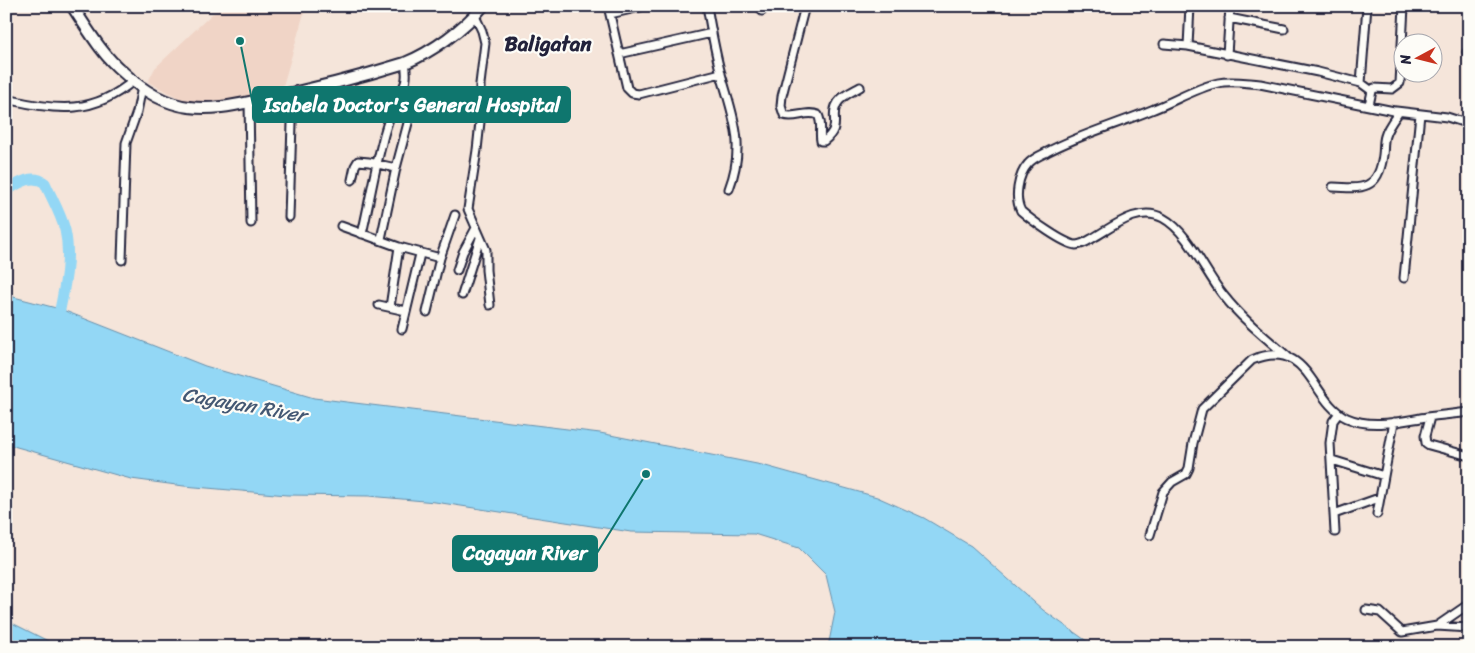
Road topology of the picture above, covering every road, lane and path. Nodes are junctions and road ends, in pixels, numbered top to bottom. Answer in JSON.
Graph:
{"nodes":[{"id":1,"x":72,"y":6,"type":"edge"},
{"id":2,"x":483,"y":6,"type":"edge"},
{"id":3,"x":645,"y":6,"type":"edge"},
{"id":4,"x":707,"y":6,"type":"edge"},
{"id":5,"x":805,"y":6,"type":"edge"},
{"id":6,"x":1190,"y":6,"type":"edge"},
{"id":7,"x":1230,"y":6,"type":"edge"},
{"id":8,"x":1367,"y":6,"type":"edge"},
{"id":9,"x":1404,"y":6,"type":"edge"},
{"id":10,"x":609,"y":10,"type":"edge"},
{"id":11,"x":475,"y":16,"type":"junction"},
{"id":12,"x":1230,"y":18,"type":"junction"},
{"id":13,"x":1284,"y":29,"type":"dead end"},
{"id":14,"x":712,"y":33,"type":"junction"},
{"id":15,"x":1164,"y":44,"type":"dead end"},
{"id":16,"x":1188,"y":46,"type":"junction"},
{"id":17,"x":619,"y":54,"type":"junction"},
{"id":18,"x":1227,"y":54,"type":"junction"},
{"id":19,"x":405,"y":63,"type":"junction"},
{"id":20,"x":721,"y":73,"type":"junction"},
{"id":21,"x":406,"y":82,"type":"junction"},
{"id":22,"x":1361,"y":83,"type":"junction"},
{"id":23,"x":138,"y":84,"type":"junction"},
{"id":24,"x":860,"y":87,"type":"dead end"},
{"id":25,"x":1372,"y":91,"type":"junction"},
{"id":26,"x":293,"y":92,"type":"junction"},
{"id":27,"x":11,"y":100,"type":"dead end"},
{"id":28,"x":249,"y":102,"type":"junction"},
{"id":29,"x":1369,"y":105,"type":"junction"},
{"id":30,"x":1399,"y":112,"type":"junction"},
{"id":31,"x":1420,"y":114,"type":"junction"},
{"id":32,"x":1469,"y":124,"type":"edge"},
{"id":33,"x":378,"y":164,"type":"junction"},
{"id":34,"x":396,"y":168,"type":"junction"},
{"id":35,"x":352,"y":180,"type":"dead end"},
{"id":36,"x":1332,"y":187,"type":"dead end"},
{"id":37,"x":729,"y":190,"type":"dead end"},
{"id":38,"x":455,"y":215,"type":"dead end"},
{"id":39,"x":289,"y":217,"type":"dead end"},
{"id":40,"x":251,"y":222,"type":"dead end"},
{"id":41,"x":341,"y":226,"type":"dead end"},
{"id":42,"x":476,"y":228,"type":"junction"},
{"id":43,"x":362,"y":234,"type":"junction"},
{"id":44,"x":480,"y":238,"type":"junction"},
{"id":45,"x":381,"y":239,"type":"junction"},
{"id":46,"x":400,"y":247,"type":"junction"},
{"id":47,"x":420,"y":254,"type":"junction"},
{"id":48,"x":440,"y":258,"type":"junction"},
{"id":49,"x":122,"y":260,"type":"dead end"},
{"id":50,"x":456,"y":270,"type":"dead end"},
{"id":51,"x":1404,"y":278,"type":"dead end"},
{"id":52,"x":462,"y":295,"type":"dead end"},
{"id":53,"x":379,"y":305,"type":"dead end"},
{"id":54,"x":490,"y":305,"type":"dead end"},
{"id":55,"x":390,"y":307,"type":"junction"},
{"id":56,"x":406,"y":311,"type":"junction"},
{"id":57,"x":427,"y":312,"type":"dead end"},
{"id":58,"x":402,"y":329,"type":"dead end"},
{"id":59,"x":1288,"y":357,"type":"junction"},
{"id":60,"x":1469,"y":412,"type":"edge"},
{"id":61,"x":1339,"y":413,"type":"junction"},
{"id":62,"x":1430,"y":417,"type":"junction"},
{"id":63,"x":1394,"y":422,"type":"junction"},
{"id":64,"x":1469,"y":456,"type":"edge"},
{"id":65,"x":1332,"y":460,"type":"junction"},
{"id":66,"x":1384,"y":476,"type":"junction"},
{"id":67,"x":1379,"y":498,"type":"junction"},
{"id":68,"x":1334,"y":514,"type":"junction"},
{"id":69,"x":1377,"y":514,"type":"dead end"},
{"id":70,"x":1335,"y":532,"type":"dead end"},
{"id":71,"x":1150,"y":535,"type":"dead end"},
{"id":72,"x":1469,"y":604,"type":"edge"},
{"id":73,"x":1366,"y":610,"type":"dead end"},
{"id":74,"x":1437,"y":626,"type":"junction"},
{"id":75,"x":1469,"y":628,"type":"edge"}],
"edges":[{"from":1,"to":23,"type":"highway"},
{"from":2,"to":11,"type":"highway"},
{"from":3,"to":10,"type":"street"},
{"from":4,"to":14,"type":"street"},
{"from":5,"to":24,"type":"street"},
{"from":6,"to":16,"type":"street"},
{"from":7,"to":12,"type":"street"},
{"from":8,"to":22,"type":"street"},
{"from":9,"to":25,"type":"street"},
{"from":10,"to":17,"type":"street"},
{"from":11,"to":19,"type":"highway"},
{"from":11,"to":42,"type":"street"},
{"from":12,"to":13,"type":"street"},
{"from":12,"to":18,"type":"street"},
{"from":14,"to":17,"type":"street"},
{"from":14,"to":20,"type":"street"},
{"from":15,"to":16,"type":"street"},
{"from":16,"to":18,"type":"street"},
{"from":17,"to":20,"type":"street"},
{"from":18,"to":22,"type":"street"},
{"from":19,"to":21,"type":"street"},
{"from":19,"to":26,"type":"highway"},
{"from":20,"to":37,"type":"street"},
{"from":21,"to":33,"type":"street"},
{"from":21,"to":34,"type":"street"},
{"from":22,"to":25,"type":"street"},
{"from":23,"to":27,"type":"street"},
{"from":23,"to":28,"type":"highway"},
{"from":23,"to":49,"type":"street"},
{"from":25,"to":29,"type":"street"},
{"from":26,"to":28,"type":"highway"},
{"from":26,"to":39,"type":"street"},
{"from":28,"to":40,"type":"street"},
{"from":29,"to":30,"type":"street"},
{"from":29,"to":59,"type":"street"},
{"from":30,"to":31,"type":"street"},
{"from":30,"to":36,"type":"street"},
{"from":31,"to":32,"type":"street"},
{"from":31,"to":51,"type":"street"},
{"from":33,"to":34,"type":"street"},
{"from":33,"to":35,"type":"street"},
{"from":33,"to":43,"type":"street"},
{"from":34,"to":45,"type":"street"},
{"from":38,"to":48,"type":"street"},
{"from":41,"to":43,"type":"street"},
{"from":42,"to":44,"type":"street"},
{"from":42,"to":50,"type":"street"},
{"from":43,"to":45,"type":"street"},
{"from":44,"to":52,"type":"street"},
{"from":44,"to":54,"type":"street"},
{"from":45,"to":46,"type":"street"},
{"from":46,"to":47,"type":"street"},
{"from":46,"to":55,"type":"street"},
{"from":47,"to":48,"type":"street"},
{"from":47,"to":56,"type":"street"},
{"from":48,"to":57,"type":"street"},
{"from":53,"to":55,"type":"street"},
{"from":55,"to":56,"type":"street"},
{"from":56,"to":58,"type":"street"},
{"from":59,"to":61,"type":"street"},
{"from":59,"to":71,"type":"street"},
{"from":60,"to":62,"type":"street"},
{"from":61,"to":63,"type":"street"},
{"from":61,"to":65,"type":"street"},
{"from":62,"to":63,"type":"street"},
{"from":62,"to":64,"type":"street"},
{"from":63,"to":66,"type":"street"},
{"from":65,"to":66,"type":"street"},
{"from":65,"to":68,"type":"street"},
{"from":66,"to":67,"type":"street"},
{"from":67,"to":68,"type":"street"},
{"from":67,"to":69,"type":"street"},
{"from":68,"to":70,"type":"street"},
{"from":72,"to":74,"type":"street"},
{"from":73,"to":74,"type":"street"},
{"from":74,"to":75,"type":"street"}]}
